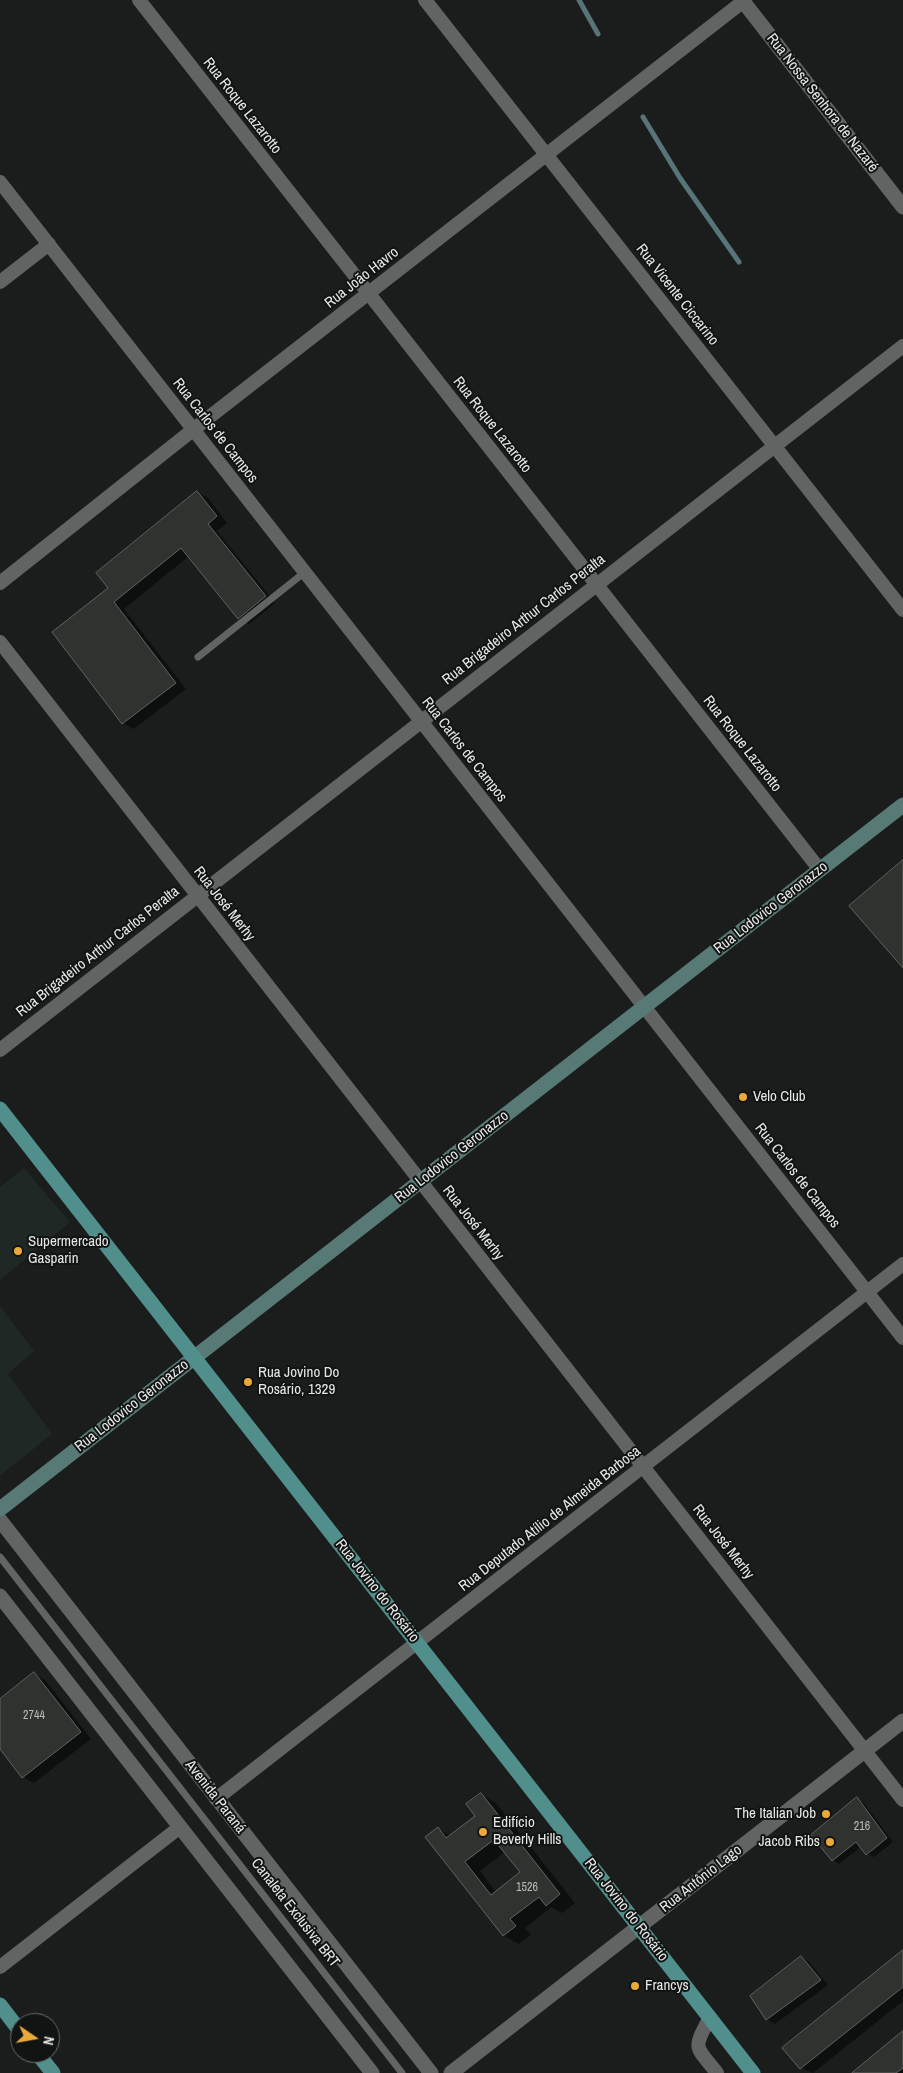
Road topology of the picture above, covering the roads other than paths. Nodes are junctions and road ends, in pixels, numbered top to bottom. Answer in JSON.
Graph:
{"nodes":[{"id":1,"x":139,"y":0,"type":"edge"},
{"id":2,"x":425,"y":0,"type":"edge"},
{"id":3,"x":743,"y":1,"type":"edge"},
{"id":4,"x":546,"y":155,"type":"junction"},
{"id":5,"x":0,"y":182,"type":"edge"},
{"id":6,"x":903,"y":207,"type":"edge"},
{"id":7,"x":49,"y":244,"type":"junction"},
{"id":8,"x":0,"y":282,"type":"edge"},
{"id":9,"x":368,"y":293,"type":"junction"},
{"id":10,"x":903,"y":346,"type":"edge"},
{"id":11,"x":194,"y":430,"type":"junction"},
{"id":12,"x":775,"y":446,"type":"junction"},
{"id":13,"x":305,"y":572,"type":"junction"},
{"id":14,"x":0,"y":583,"type":"edge"},
{"id":15,"x":597,"y":585,"type":"junction"},
{"id":16,"x":903,"y":610,"type":"edge"},
{"id":17,"x":0,"y":642,"type":"edge"},
{"id":18,"x":198,"y":657,"type":"dead end"},
{"id":19,"x":421,"y":721,"type":"junction"},
{"id":20,"x":903,"y":805,"type":"edge"},
{"id":21,"x":820,"y":870,"type":"junction"},
{"id":22,"x":198,"y":896,"type":"junction"},
{"id":23,"x":644,"y":1007,"type":"junction"},
{"id":24,"x":0,"y":1050,"type":"edge"},
{"id":25,"x":0,"y":1109,"type":"edge"},
{"id":26,"x":420,"y":1181,"type":"junction"},
{"id":27,"x":903,"y":1264,"type":"edge"},
{"id":28,"x":867,"y":1292,"type":"junction"},
{"id":29,"x":903,"y":1338,"type":"edge"},
{"id":30,"x":194,"y":1358,"type":"junction"},
{"id":31,"x":643,"y":1466,"type":"junction"},
{"id":32,"x":0,"y":1509,"type":"edge"},
{"id":33,"x":0,"y":1520,"type":"edge"},
{"id":34,"x":0,"y":1557,"type":"edge"},
{"id":35,"x":0,"y":1596,"type":"edge"},
{"id":36,"x":417,"y":1643,"type":"junction"},
{"id":37,"x":903,"y":1721,"type":"edge"},
{"id":38,"x":865,"y":1751,"type":"junction"},
{"id":39,"x":216,"y":1799,"type":"junction"},
{"id":40,"x":903,"y":1800,"type":"edge"},
{"id":41,"x":180,"y":1827,"type":"junction"},
{"id":42,"x":639,"y":1927,"type":"junction"},
{"id":43,"x":0,"y":1967,"type":"edge"},
{"id":44,"x":0,"y":2005,"type":"edge"},
{"id":45,"x":710,"y":2017,"type":"junction"},
{"id":46,"x":10,"y":2018,"type":"edge"},
{"id":47,"x":45,"y":2063,"type":"edge"},
{"id":48,"x":53,"y":2073,"type":"edge"},
{"id":49,"x":372,"y":2073,"type":"edge"},
{"id":50,"x":402,"y":2073,"type":"edge"},
{"id":51,"x":431,"y":2073,"type":"edge"},
{"id":52,"x":451,"y":2073,"type":"edge"},
{"id":53,"x":716,"y":2073,"type":"edge"},
{"id":54,"x":753,"y":2073,"type":"edge"}],
"edges":[{"from":1,"to":9,"type":"street","name":"Rua Roque Lazarotto"},
{"from":2,"to":4,"type":"street","name":"Rua Vicente Ciccarino"},
{"from":3,"to":4,"type":"street","name":"Rua João Havro"},
{"from":3,"to":6,"type":"street","name":"Rua Nossa Senhora de Nazaré"},
{"from":4,"to":9,"type":"street","name":"Rua João Havro"},
{"from":4,"to":12,"type":"street","name":"Rua Vicente Ciccarino"},
{"from":5,"to":7,"type":"street","name":"Rua Carlos de Campos"},
{"from":7,"to":8,"type":"street"},
{"from":7,"to":11,"type":"street","name":"Rua Carlos de Campos"},
{"from":9,"to":11,"type":"street","name":"Rua João Havro"},
{"from":9,"to":15,"type":"street","name":"Rua Roque Lazarotto"},
{"from":10,"to":12,"type":"street","name":"Rua Brigadeiro Arthur Carlos Peralta"},
{"from":11,"to":13,"type":"street","name":"Rua Carlos de Campos"},
{"from":11,"to":14,"type":"street","name":"Rua João Havro"},
{"from":12,"to":15,"type":"street","name":"Rua Brigadeiro Arthur Carlos Peralta"},
{"from":12,"to":16,"type":"street","name":"Rua Vicente Ciccarino"},
{"from":13,"to":18,"type":"lane"},
{"from":13,"to":19,"type":"street","name":"Rua Carlos de Campos"},
{"from":15,"to":19,"type":"street","name":"Rua Brigadeiro Arthur Carlos Peralta"},
{"from":15,"to":21,"type":"street","name":"Rua Roque Lazarotto"},
{"from":17,"to":22,"type":"street","name":"Rua José Merhy"},
{"from":19,"to":22,"type":"street","name":"Rua Brigadeiro Arthur Carlos Peralta"},
{"from":19,"to":23,"type":"street","name":"Rua Carlos de Campos"},
{"from":20,"to":21,"type":"main road","name":"Rua Lodovico Geronazzo"},
{"from":21,"to":23,"type":"main road","name":"Rua Lodovico Geronazzo"},
{"from":22,"to":24,"type":"street","name":"Rua Brigadeiro Arthur Carlos Peralta"},
{"from":22,"to":26,"type":"street","name":"Rua José Merhy"},
{"from":23,"to":26,"type":"main road","name":"Rua Lodovico Geronazzo"},
{"from":23,"to":28,"type":"street","name":"Rua Carlos de Campos"},
{"from":25,"to":30,"type":"main road","name":"Rua Jovino do Rosário"},
{"from":26,"to":30,"type":"main road","name":"Rua Lodovico Geronazzo"},
{"from":26,"to":31,"type":"street","name":"Rua José Merhy"},
{"from":27,"to":28,"type":"street","name":"Rua Deputado Atílio de Almeida Barbosa"},
{"from":28,"to":29,"type":"street","name":"Rua Carlos de Campos"},
{"from":28,"to":31,"type":"street","name":"Rua Deputado Atílio de Almeida Barbosa"},
{"from":30,"to":32,"type":"main road","name":"Rua Lodovico Geronazzo"},
{"from":30,"to":36,"type":"main road","name":"Rua Jovino do Rosário"},
{"from":31,"to":36,"type":"street","name":"Rua Deputado Atílio de Almeida Barbosa"},
{"from":31,"to":38,"type":"street","name":"Rua José Merhy"},
{"from":33,"to":39,"type":"street","name":"Avenida Paraná"},
{"from":34,"to":50,"type":"lane","name":"Canaleta Exclusiva BRT"},
{"from":35,"to":41,"type":"street"},
{"from":36,"to":39,"type":"street","name":"Rua Deputado Atílio de Almeida Barbosa"},
{"from":36,"to":42,"type":"main road","name":"Rua Jovino do Rosário"},
{"from":37,"to":38,"type":"street","name":"Rua Antônio Lago"},
{"from":38,"to":40,"type":"street","name":"Rua José Merhy"},
{"from":38,"to":42,"type":"street","name":"Rua Antônio Lago"},
{"from":39,"to":51,"type":"street","name":"Avenida Paraná"},
{"from":41,"to":43,"type":"street"},
{"from":41,"to":49,"type":"street"},
{"from":42,"to":45,"type":"main road","name":"Rua Jovino do Rosário"},
{"from":42,"to":52,"type":"street","name":"Rua Antônio Lago"},
{"from":44,"to":46,"type":"main road"},
{"from":45,"to":53,"type":"street"},
{"from":45,"to":54,"type":"main road","name":"Rua Jovino do Rosário"},
{"from":47,"to":48,"type":"main road"}]}
